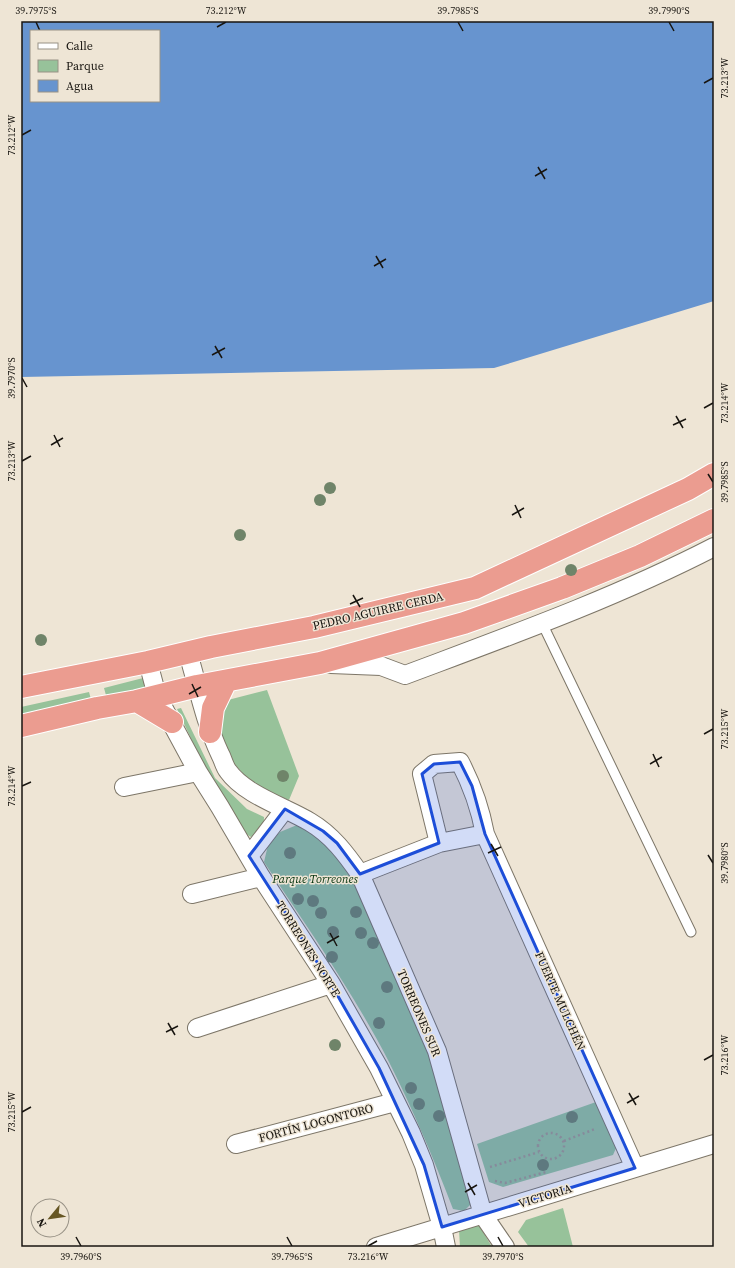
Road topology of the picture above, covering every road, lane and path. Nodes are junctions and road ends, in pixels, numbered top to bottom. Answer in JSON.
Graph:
{"nodes":[{"id":1,"x":714,"y":474,"type":"edge"},
{"id":2,"x":714,"y":520,"type":"edge"},
{"id":3,"x":714,"y":547,"type":"edge"},
{"id":4,"x":542,"y":623,"type":"junction"},
{"id":5,"x":188,"y":653,"type":"junction"},
{"id":6,"x":148,"y":662,"type":"junction"},
{"id":7,"x":320,"y":663,"type":"junction"},
{"id":8,"x":226,"y":681,"type":"junction"},
{"id":9,"x":197,"y":686,"type":"junction"},
{"id":10,"x":21,"y":687,"type":"edge"},
{"id":11,"x":157,"y":696,"type":"junction"},
{"id":12,"x":137,"y":701,"type":"junction"},
{"id":13,"x":172,"y":722,"type":"junction"},
{"id":14,"x":21,"y":726,"type":"edge"},
{"id":15,"x":210,"y":732,"type":"junction"},
{"id":16,"x":198,"y":772,"type":"junction"},
{"id":17,"x":124,"y":787,"type":"dead end"},
{"id":18,"x":285,"y":809,"type":"junction"},
{"id":19,"x":486,"y":834,"type":"junction"},
{"id":20,"x":439,"y":843,"type":"junction"},
{"id":21,"x":249,"y":856,"type":"junction"},
{"id":22,"x":360,"y":874,"type":"junction"},
{"id":23,"x":261,"y":877,"type":"junction"},
{"id":24,"x":192,"y":894,"type":"dead end"},
{"id":25,"x":691,"y":932,"type":"dead end"},
{"id":26,"x":331,"y":984,"type":"junction"},
{"id":27,"x":197,"y":1028,"type":"dead end"},
{"id":28,"x":395,"y":1102,"type":"junction"},
{"id":29,"x":614,"y":1122,"type":"junction"},
{"id":30,"x":564,"y":1141,"type":"junction"},
{"id":31,"x":236,"y":1144,"type":"dead end"},
{"id":32,"x":714,"y":1144,"type":"edge"},
{"id":33,"x":539,"y":1152,"type":"junction"},
{"id":34,"x":486,"y":1160,"type":"dead end"},
{"id":35,"x":489,"y":1168,"type":"junction"},
{"id":36,"x":635,"y":1168,"type":"junction"},
{"id":37,"x":551,"y":1171,"type":"dead end"},
{"id":38,"x":490,"y":1174,"type":"dead end"},
{"id":39,"x":492,"y":1180,"type":"dead end"},
{"id":40,"x":483,"y":1215,"type":"junction"},
{"id":41,"x":442,"y":1227,"type":"junction"},
{"id":42,"x":376,"y":1247,"type":"edge"},
{"id":43,"x":446,"y":1247,"type":"edge"},
{"id":44,"x":505,"y":1247,"type":"edge"}],
"edges":[{"from":1,"to":5,"type":"highway","name":"PEDRO AGUIRRE CERDA"},
{"from":2,"to":7,"type":"highway"},
{"from":3,"to":4,"type":"street"},
{"from":4,"to":7,"type":"street"},
{"from":4,"to":25,"type":"lane"},
{"from":5,"to":6,"type":"highway","name":"PEDRO AGUIRRE CERDA"},
{"from":5,"to":9,"type":"street","name":"TORREONES SUR"},
{"from":6,"to":10,"type":"highway","name":"PEDRO AGUIRRE CERDA"},
{"from":6,"to":11,"type":"street","name":"TORREONES NORTE"},
{"from":7,"to":8,"type":"highway"},
{"from":8,"to":9,"type":"highway"},
{"from":8,"to":15,"type":"highway"},
{"from":9,"to":11,"type":"highway"},
{"from":9,"to":15,"type":"street","name":"TORREONES SUR"},
{"from":11,"to":12,"type":"highway"},
{"from":11,"to":13,"type":"street","name":"TORREONES NORTE"},
{"from":12,"to":13,"type":"highway"},
{"from":12,"to":14,"type":"highway"},
{"from":13,"to":16,"type":"street","name":"TORREONES NORTE"},
{"from":15,"to":18,"type":"street","name":"TORREONES SUR"},
{"from":16,"to":17,"type":"street"},
{"from":16,"to":21,"type":"street","name":"TORREONES NORTE"},
{"from":18,"to":21,"type":"street"},
{"from":18,"to":22,"type":"street","name":"TORREONES SUR"},
{"from":19,"to":20,"type":"street"},
{"from":19,"to":20,"type":"street","name":"FUERTE MULCHÉN"},
{"from":19,"to":29,"type":"street","name":"FUERTE MULCHÉN"},
{"from":20,"to":22,"type":"street"},
{"from":21,"to":23,"type":"street","name":"TORREONES NORTE"},
{"from":22,"to":40,"type":"street","name":"TORREONES SUR"},
{"from":23,"to":24,"type":"street"},
{"from":23,"to":26,"type":"street","name":"TORREONES NORTE"},
{"from":26,"to":27,"type":"street"},
{"from":26,"to":28,"type":"street","name":"TORREONES NORTE"},
{"from":28,"to":31,"type":"street","name":"FORTÍN LOGONTORO"},
{"from":28,"to":41,"type":"street","name":"TORREONES NORTE"},
{"from":29,"to":30,"type":"path"},
{"from":29,"to":36,"type":"street","name":"FUERTE MULCHÉN"},
{"from":30,"to":33,"type":"path"},
{"from":30,"to":33,"type":"path"},
{"from":32,"to":36,"type":"street","name":"VICTORIA"},
{"from":33,"to":35,"type":"path"},
{"from":34,"to":35,"type":"path"},
{"from":35,"to":38,"type":"path"},
{"from":36,"to":40,"type":"street","name":"VICTORIA"},
{"from":37,"to":39,"type":"path"},
{"from":40,"to":41,"type":"street","name":"VICTORIA"},
{"from":40,"to":44,"type":"street","name":"TORREONES SUR"},
{"from":41,"to":42,"type":"street","name":"VICTORIA"},
{"from":41,"to":43,"type":"street","name":"TORREONES NORTE"}]}
